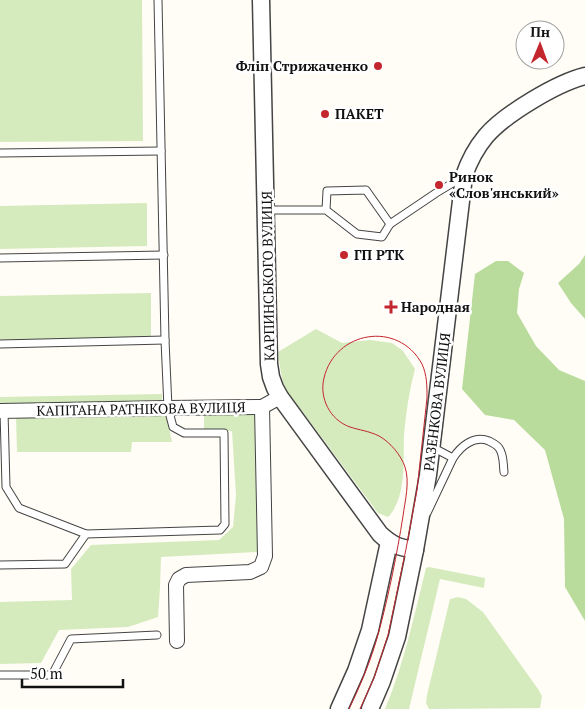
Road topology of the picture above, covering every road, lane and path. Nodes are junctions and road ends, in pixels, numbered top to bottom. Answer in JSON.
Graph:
{"nodes":[{"id":1,"x":158,"y":0,"type":"edge"},
{"id":2,"x":261,"y":0,"type":"edge"},
{"id":3,"x":585,"y":76,"type":"edge"},
{"id":4,"x":161,"y":151,"type":"junction"},
{"id":5,"x":0,"y":154,"type":"edge"},
{"id":6,"x":464,"y":176,"type":"junction"},
{"id":7,"x":266,"y":210,"type":"junction"},
{"id":8,"x":326,"y":210,"type":"junction"},
{"id":9,"x":390,"y":224,"type":"junction"},
{"id":10,"x":164,"y":255,"type":"junction"},
{"id":11,"x":0,"y":258,"type":"edge"},
{"id":12,"x":165,"y":340,"type":"junction"},
{"id":13,"x":0,"y":344,"type":"edge"},
{"id":14,"x":280,"y":397,"type":"junction"},
{"id":15,"x":168,"y":408,"type":"junction"},
{"id":16,"x":262,"y":408,"type":"junction"},
{"id":17,"x":2,"y":411,"type":"edge"},
{"id":18,"x":431,"y":447,"type":"junction"},
{"id":19,"x":453,"y":458,"type":"junction"},
{"id":20,"x":504,"y":472,"type":"dead end"},
{"id":21,"x":420,"y":523,"type":"junction"},
{"id":22,"x":86,"y":534,"type":"junction"},
{"id":23,"x":389,"y":542,"type":"junction"},
{"id":24,"x":415,"y":550,"type":"junction"},
{"id":25,"x":0,"y":565,"type":"edge"},
{"id":26,"x":157,"y":636,"type":"dead end"},
{"id":27,"x":177,"y":641,"type":"dead end"},
{"id":28,"x":0,"y":675,"type":"edge"},
{"id":29,"x":339,"y":709,"type":"edge"},
{"id":30,"x":370,"y":709,"type":"edge"}],
"edges":[{"from":1,"to":4,"type":"lane"},
{"from":2,"to":7,"type":"street","name":"КАРПИНСЬКОГО ВУЛИЦЯ"},
{"from":3,"to":6,"type":"street","name":"РАЗЕНКОВА ВУЛИЦЯ"},
{"from":4,"to":5,"type":"lane"},
{"from":4,"to":10,"type":"lane"},
{"from":6,"to":9,"type":"lane"},
{"from":6,"to":18,"type":"street","name":"РАЗЕНКОВА ВУЛИЦЯ"},
{"from":7,"to":8,"type":"lane"},
{"from":7,"to":14,"type":"street","name":"КАРПИНСЬКОГО ВУЛИЦЯ"},
{"from":8,"to":9,"type":"lane"},
{"from":8,"to":9,"type":"lane"},
{"from":10,"to":11,"type":"lane"},
{"from":10,"to":12,"type":"lane"},
{"from":12,"to":13,"type":"lane"},
{"from":12,"to":15,"type":"lane"},
{"from":14,"to":16,"type":"street","name":"КАПІТАНА РАТНІКОВА ВУЛИЦЯ"},
{"from":14,"to":23,"type":"street","name":"КАРПИНСЬКОГО ВУЛИЦЯ"},
{"from":15,"to":16,"type":"street","name":"КАПІТАНА РАТНІКОВА ВУЛИЦЯ"},
{"from":15,"to":17,"type":"street","name":"КАПІТАНА РАТНІКОВА ВУЛИЦЯ"},
{"from":15,"to":22,"type":"lane"},
{"from":16,"to":27,"type":"street"},
{"from":17,"to":22,"type":"lane"},
{"from":18,"to":19,"type":"lane"},
{"from":18,"to":21,"type":"street","name":"РАЗЕНКОВА ВУЛИЦЯ"},
{"from":19,"to":20,"type":"lane"},
{"from":19,"to":21,"type":"lane"},
{"from":21,"to":24,"type":"street","name":"РАЗЕНКОВА ВУЛИЦЯ"},
{"from":22,"to":25,"type":"lane"},
{"from":23,"to":24,"type":"street"},
{"from":23,"to":29,"type":"street"},
{"from":24,"to":30,"type":"street","name":"РАЗЕНКОВА ВУЛИЦЯ"},
{"from":26,"to":28,"type":"lane"}]}
